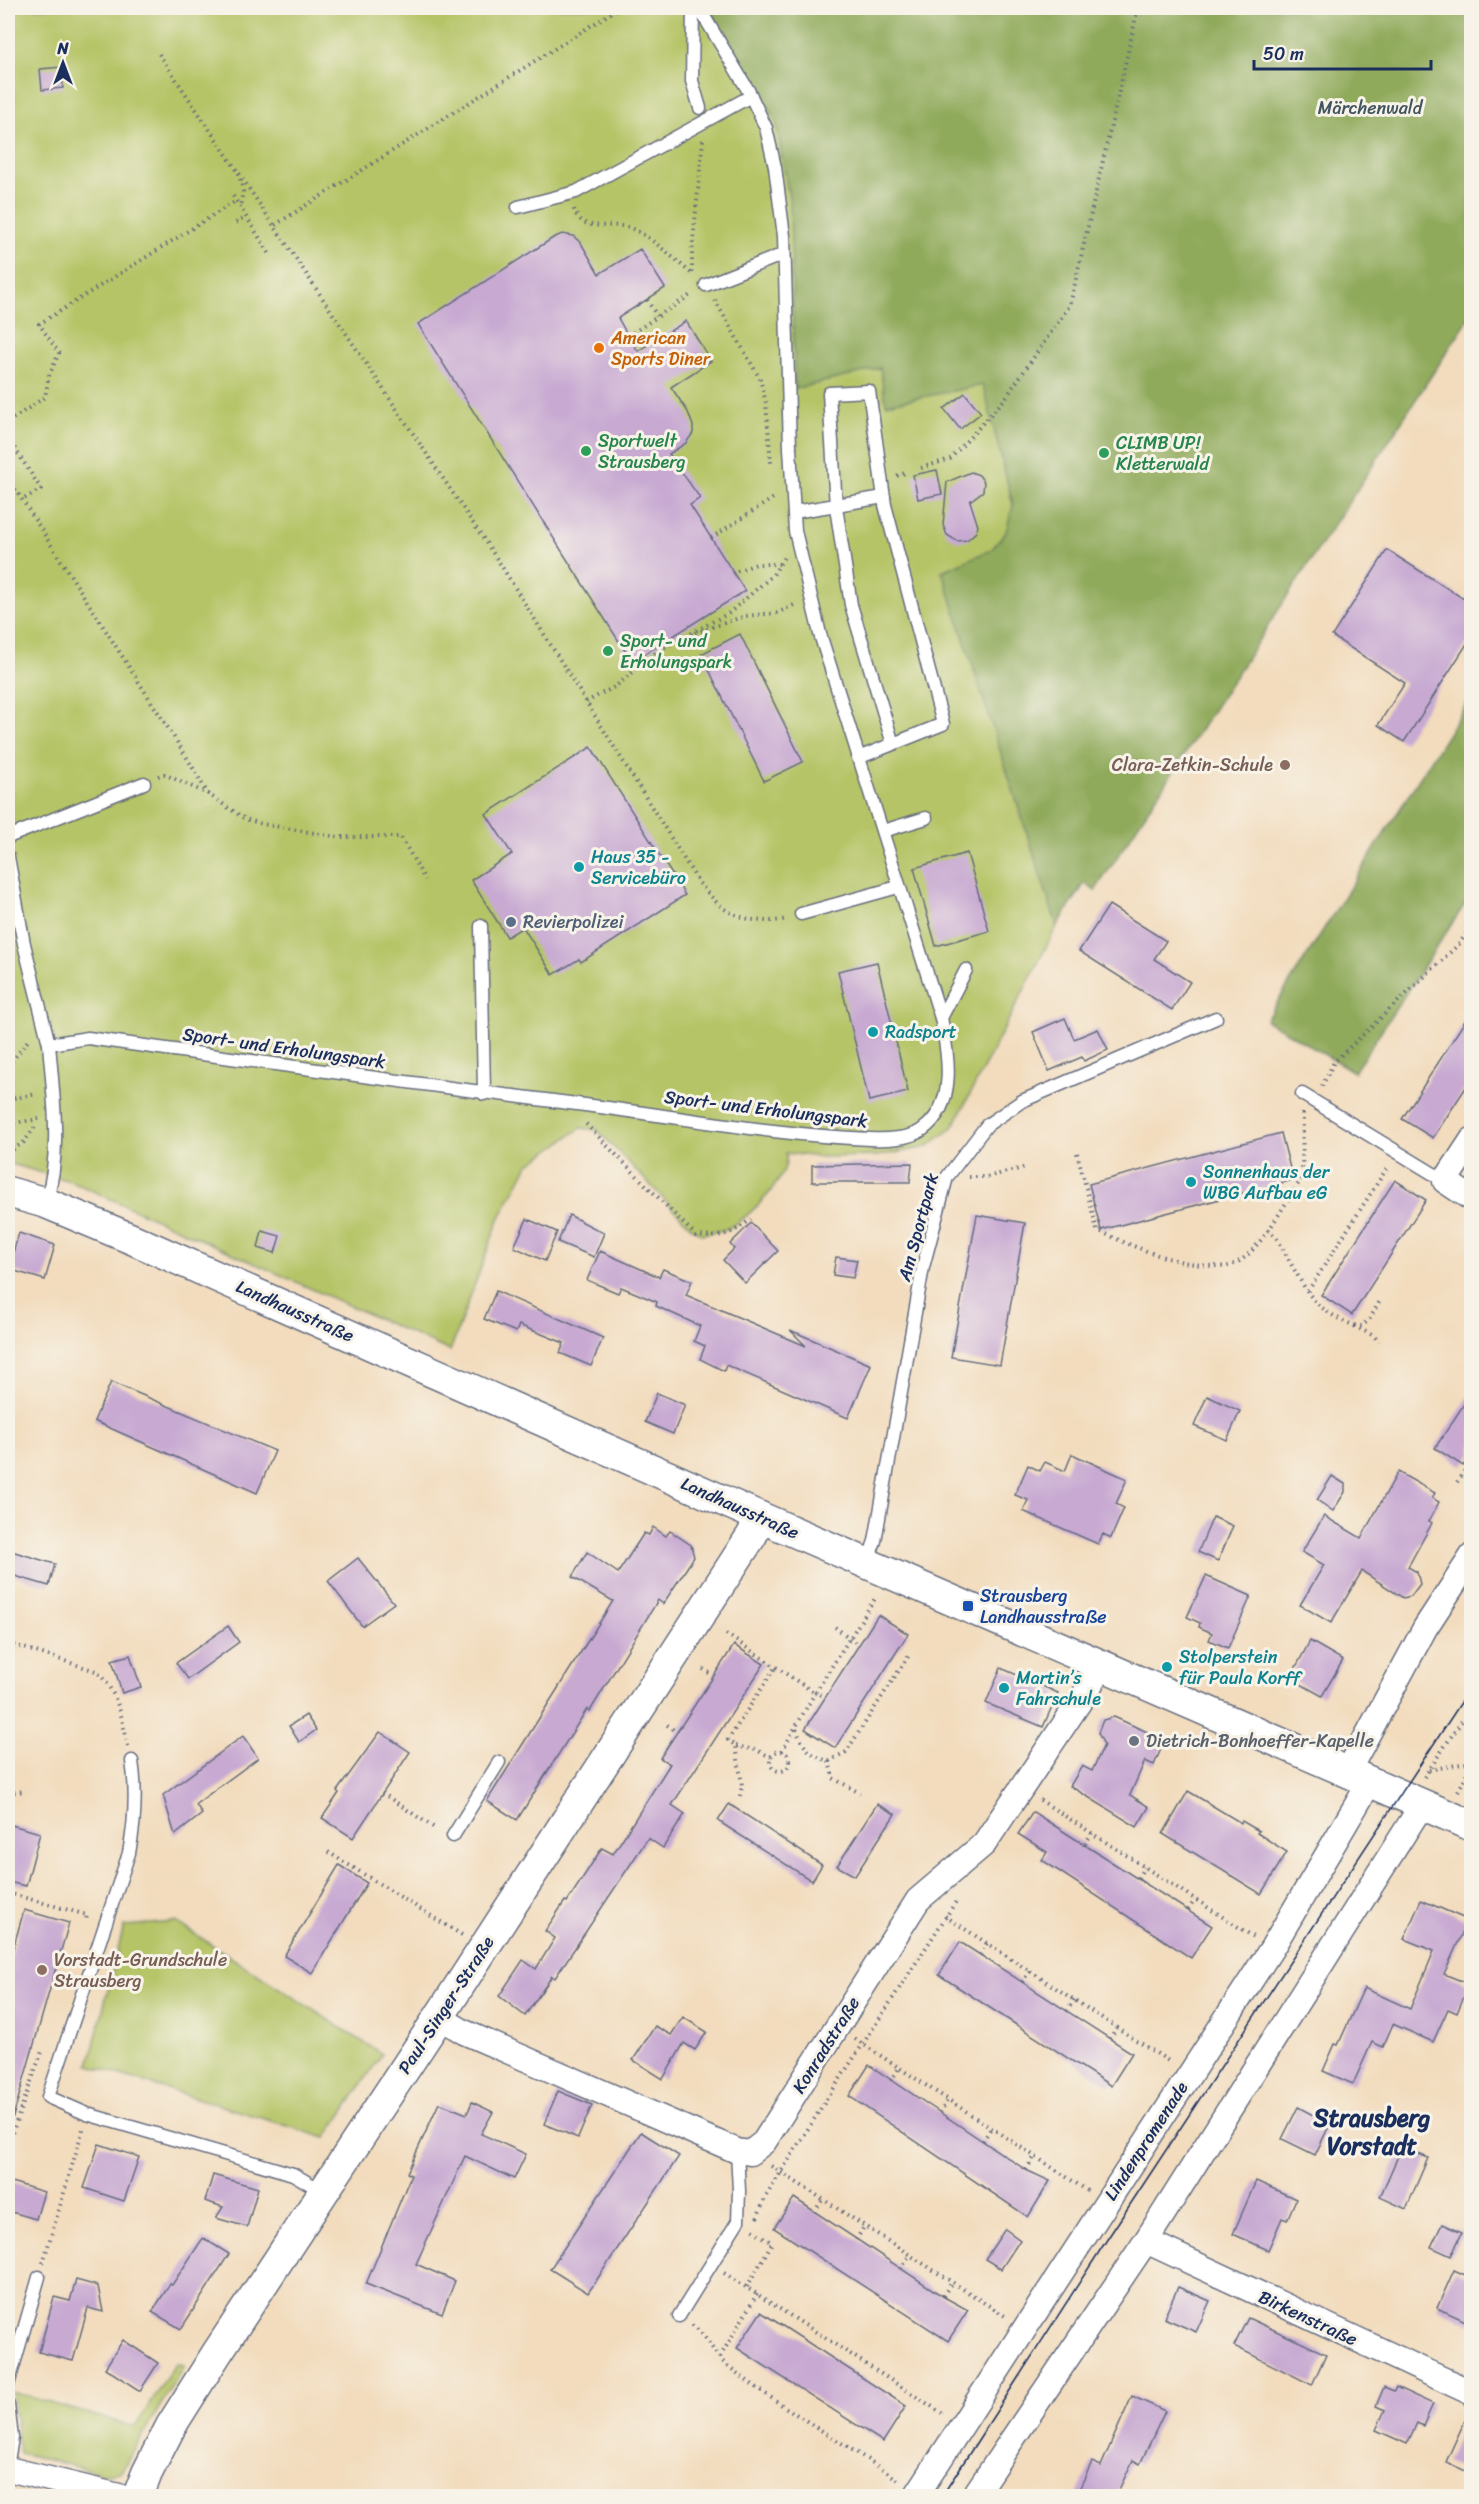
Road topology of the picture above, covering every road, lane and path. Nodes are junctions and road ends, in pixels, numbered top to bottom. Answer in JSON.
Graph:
{"nodes":[{"id":1,"x":619,"y":8,"type":"edge"},
{"id":2,"x":693,"y":8,"type":"edge"},
{"id":3,"x":699,"y":8,"type":"edge"},
{"id":4,"x":1138,"y":8,"type":"edge"},
{"id":5,"x":159,"y":54,"type":"dead end"},
{"id":6,"x":751,"y":96,"type":"junction"},
{"id":7,"x":700,"y":108,"type":"dead end"},
{"id":8,"x":703,"y":122,"type":"junction"},
{"id":9,"x":239,"y":171,"type":"junction"},
{"id":10,"x":571,"y":194,"type":"junction"},
{"id":11,"x":233,"y":196,"type":"dead end"},
{"id":12,"x":236,"y":201,"type":"junction"},
{"id":13,"x":518,"y":207,"type":"dead end"},
{"id":14,"x":240,"y":208,"type":"junction"},
{"id":15,"x":246,"y":216,"type":"junction"},
{"id":16,"x":236,"y":223,"type":"dead end"},
{"id":17,"x":275,"y":225,"type":"junction"},
{"id":18,"x":784,"y":254,"type":"junction"},
{"id":19,"x":271,"y":256,"type":"dead end"},
{"id":20,"x":692,"y":274,"type":"junction"},
{"id":21,"x":706,"y":285,"type":"junction"},
{"id":22,"x":647,"y":300,"type":"dead end"},
{"id":23,"x":657,"y":316,"type":"junction"},
{"id":24,"x":628,"y":336,"type":"dead end"},
{"id":25,"x":8,"y":422,"type":"edge"},
{"id":26,"x":8,"y":438,"type":"edge"},
{"id":27,"x":921,"y":468,"type":"dead end"},
{"id":28,"x":12,"y":484,"type":"dead end"},
{"id":29,"x":788,"y":489,"type":"junction"},
{"id":30,"x":884,"y":497,"type":"junction"},
{"id":31,"x":22,"y":500,"type":"junction"},
{"id":32,"x":836,"y":507,"type":"junction"},
{"id":33,"x":794,"y":512,"type":"junction"},
{"id":34,"x":711,"y":538,"type":"dead end"},
{"id":35,"x":797,"y":539,"type":"junction"},
{"id":36,"x":779,"y":564,"type":"junction"},
{"id":37,"x":737,"y":571,"type":"dead end"},
{"id":38,"x":811,"y":596,"type":"junction"},
{"id":39,"x":686,"y":637,"type":"junction"},
{"id":40,"x":586,"y":702,"type":"junction"},
{"id":41,"x":893,"y":744,"type":"junction"},
{"id":42,"x":858,"y":758,"type":"junction"},
{"id":43,"x":144,"y":783,"type":"joint"},
{"id":44,"x":208,"y":794,"type":"junction"},
{"id":45,"x":926,"y":818,"type":"dead end"},
{"id":46,"x":883,"y":831,"type":"junction"},
{"id":47,"x":8,"y":837,"type":"edge"},
{"id":48,"x":8,"y":857,"type":"edge"},
{"id":49,"x":425,"y":880,"type":"dead end"},
{"id":50,"x":898,"y":887,"type":"junction"},
{"id":51,"x":801,"y":914,"type":"joint"},
{"id":52,"x":481,"y":926,"type":"dead end"},
{"id":53,"x":1472,"y":926,"type":"edge"},
{"id":54,"x":966,"y":970,"type":"dead end"},
{"id":55,"x":941,"y":1018,"type":"junction"},
{"id":56,"x":1216,"y":1018,"type":"dead end"},
{"id":57,"x":43,"y":1023,"type":"junction"},
{"id":58,"x":49,"y":1044,"type":"junction"},
{"id":59,"x":8,"y":1066,"type":"edge"},
{"id":60,"x":53,"y":1091,"type":"junction"},
{"id":61,"x":484,"y":1094,"type":"junction"},
{"id":62,"x":1302,"y":1094,"type":"junction"},
{"id":63,"x":8,"y":1099,"type":"edge"},
{"id":64,"x":575,"y":1104,"type":"junction"},
{"id":65,"x":47,"y":1118,"type":"junction"},
{"id":66,"x":8,"y":1124,"type":"edge"},
{"id":67,"x":1472,"y":1140,"type":"edge"},
{"id":68,"x":1397,"y":1152,"type":"junction"},
{"id":69,"x":8,"y":1153,"type":"edge"},
{"id":70,"x":1077,"y":1153,"type":"dead end"},
{"id":71,"x":1028,"y":1167,"type":"dead end"},
{"id":72,"x":974,"y":1178,"type":"dead end"},
{"id":73,"x":1445,"y":1181,"type":"junction"},
{"id":74,"x":8,"y":1192,"type":"edge"},
{"id":75,"x":1472,"y":1199,"type":"edge"},
{"id":76,"x":45,"y":1203,"type":"junction"},
{"id":77,"x":751,"y":1219,"type":"dead end"},
{"id":78,"x":1269,"y":1230,"type":"junction"},
{"id":79,"x":1308,"y":1291,"type":"junction"},
{"id":80,"x":1381,"y":1299,"type":"dead end"},
{"id":81,"x":1354,"y":1326,"type":"junction"},
{"id":82,"x":1379,"y":1342,"type":"dead end"},
{"id":83,"x":1472,"y":1460,"type":"edge"},
{"id":84,"x":1457,"y":1482,"type":"dead end"},
{"id":85,"x":760,"y":1517,"type":"junction"},
{"id":86,"x":1472,"y":1556,"type":"edge"},
{"id":87,"x":867,"y":1563,"type":"junction"},
{"id":88,"x":880,"y":1591,"type":"dead end"},
{"id":89,"x":835,"y":1627,"type":"dead end"},
{"id":90,"x":726,"y":1634,"type":"dead end"},
{"id":91,"x":850,"y":1638,"type":"junction"},
{"id":92,"x":8,"y":1643,"type":"edge"},
{"id":93,"x":859,"y":1645,"type":"dead end"},
{"id":94,"x":909,"y":1655,"type":"dead end"},
{"id":95,"x":1101,"y":1664,"type":"junction"},
{"id":96,"x":776,"y":1666,"type":"junction"},
{"id":97,"x":703,"y":1669,"type":"dead end"},
{"id":98,"x":714,"y":1676,"type":"dead end"},
{"id":99,"x":815,"y":1693,"type":"junction"},
{"id":100,"x":826,"y":1696,"type":"dead end"},
{"id":101,"x":1472,"y":1706,"type":"edge"},
{"id":102,"x":667,"y":1725,"type":"dead end"},
{"id":103,"x":796,"y":1729,"type":"junction"},
{"id":104,"x":677,"y":1732,"type":"dead end"},
{"id":105,"x":736,"y":1746,"type":"junction"},
{"id":106,"x":782,"y":1751,"type":"junction"},
{"id":107,"x":771,"y":1757,"type":"junction"},
{"id":108,"x":132,"y":1761,"type":"joint"},
{"id":109,"x":829,"y":1761,"type":"junction"},
{"id":110,"x":499,"y":1762,"type":"dead end"},
{"id":111,"x":1472,"y":1764,"type":"edge"},
{"id":112,"x":1429,"y":1770,"type":"junction"},
{"id":113,"x":1359,"y":1776,"type":"junction"},
{"id":114,"x":1022,"y":1788,"type":"junction"},
{"id":115,"x":26,"y":1791,"type":"dead end"},
{"id":116,"x":8,"y":1793,"type":"edge"},
{"id":117,"x":382,"y":1793,"type":"dead end"},
{"id":118,"x":860,"y":1793,"type":"dead end"},
{"id":119,"x":1422,"y":1793,"type":"junction"},
{"id":120,"x":1456,"y":1795,"type":"dead end"},
{"id":121,"x":740,"y":1796,"type":"dead end"},
{"id":122,"x":1472,"y":1826,"type":"edge"},
{"id":123,"x":438,"y":1831,"type":"dead end"},
{"id":124,"x":1092,"y":1833,"type":"junction"},
{"id":125,"x":453,"y":1836,"type":"dead end"},
{"id":126,"x":1085,"y":1844,"type":"dead end"},
{"id":127,"x":328,"y":1852,"type":"dead end"},
{"id":128,"x":1144,"y":1867,"type":"junction"},
{"id":129,"x":1138,"y":1878,"type":"dead end"},
{"id":130,"x":8,"y":1893,"type":"edge"},
{"id":131,"x":959,"y":1897,"type":"dead end"},
{"id":132,"x":918,"y":1900,"type":"junction"},
{"id":133,"x":1195,"y":1900,"type":"junction"},
{"id":134,"x":1188,"y":1911,"type":"dead end"},
{"id":135,"x":946,"y":1916,"type":"junction"},
{"id":136,"x":84,"y":1926,"type":"dead end"},
{"id":137,"x":465,"y":1937,"type":"dead end"},
{"id":138,"x":987,"y":1943,"type":"junction"},
{"id":139,"x":1272,"y":1948,"type":"junction"},
{"id":140,"x":980,"y":1955,"type":"dead end"},
{"id":141,"x":1030,"y":1971,"type":"junction"},
{"id":142,"x":1022,"y":1983,"type":"dead end"},
{"id":143,"x":1074,"y":2000,"type":"junction"},
{"id":144,"x":1067,"y":2011,"type":"dead end"},
{"id":145,"x":439,"y":2016,"type":"junction"},
{"id":146,"x":836,"y":2028,"type":"junction"},
{"id":147,"x":1116,"y":2028,"type":"junction"},
{"id":148,"x":1110,"y":2039,"type":"dead end"},
{"id":149,"x":45,"y":2042,"type":"dead end"},
{"id":150,"x":863,"y":2044,"type":"junction"},
{"id":151,"x":899,"y":2068,"type":"junction"},
{"id":152,"x":1190,"y":2075,"type":"junction"},
{"id":153,"x":891,"y":2081,"type":"dead end"},
{"id":154,"x":948,"y":2099,"type":"junction"},
{"id":155,"x":940,"y":2113,"type":"dead end"},
{"id":156,"x":87,"y":2114,"type":"junction"},
{"id":157,"x":991,"y":2128,"type":"junction"},
{"id":158,"x":983,"y":2141,"type":"dead end"},
{"id":159,"x":8,"y":2144,"type":"edge"},
{"id":160,"x":744,"y":2152,"type":"junction"},
{"id":161,"x":1035,"y":2156,"type":"junction"},
{"id":162,"x":1026,"y":2170,"type":"dead end"},
{"id":163,"x":782,"y":2172,"type":"junction"},
{"id":164,"x":322,"y":2191,"type":"junction"},
{"id":165,"x":823,"y":2199,"type":"junction"},
{"id":166,"x":1106,"y":2202,"type":"junction"},
{"id":167,"x":814,"y":2212,"type":"dead end"},
{"id":168,"x":865,"y":2225,"type":"junction"},
{"id":169,"x":752,"y":2230,"type":"dead end"},
{"id":170,"x":856,"y":2240,"type":"dead end"},
{"id":171,"x":1146,"y":2241,"type":"junction"},
{"id":172,"x":772,"y":2243,"type":"dead end"},
{"id":173,"x":910,"y":2254,"type":"junction"},
{"id":174,"x":711,"y":2264,"type":"junction"},
{"id":175,"x":901,"y":2269,"type":"dead end"},
{"id":176,"x":39,"y":2277,"type":"joint"},
{"id":177,"x":952,"y":2282,"type":"junction"},
{"id":178,"x":747,"y":2287,"type":"junction"},
{"id":179,"x":757,"y":2294,"type":"junction"},
{"id":180,"x":943,"y":2296,"type":"dead end"},
{"id":181,"x":679,"y":2316,"type":"joint"},
{"id":182,"x":803,"y":2324,"type":"junction"},
{"id":183,"x":800,"y":2329,"type":"dead end"},
{"id":184,"x":1026,"y":2329,"type":"junction"},
{"id":185,"x":720,"y":2357,"type":"junction"},
{"id":186,"x":870,"y":2367,"type":"junction"},
{"id":187,"x":867,"y":2372,"type":"dead end"},
{"id":188,"x":8,"y":2385,"type":"edge"},
{"id":189,"x":1472,"y":2393,"type":"edge"},
{"id":190,"x":8,"y":2405,"type":"edge"},
{"id":191,"x":963,"y":2426,"type":"junction"},
{"id":192,"x":8,"y":2461,"type":"edge"},
{"id":193,"x":8,"y":2469,"type":"edge"},
{"id":194,"x":917,"y":2495,"type":"edge"},
{"id":195,"x":119,"y":2496,"type":"edge"},
{"id":196,"x":138,"y":2496,"type":"edge"},
{"id":197,"x":974,"y":2496,"type":"edge"}],
"edges":[{"from":1,"to":17,"type":"path"},
{"from":2,"to":7,"type":"lane"},
{"from":3,"to":6,"type":"lane","name":"Sport- und Erholungspark"},
{"from":4,"to":27,"type":"path"},
{"from":5,"to":9,"type":"path"},
{"from":6,"to":8,"type":"lane"},
{"from":6,"to":18,"type":"lane","name":"Sport- und Erholungspark"},
{"from":8,"to":10,"type":"lane"},
{"from":8,"to":20,"type":"path"},
{"from":9,"to":14,"type":"path"},
{"from":9,"to":17,"type":"path"},
{"from":10,"to":13,"type":"lane"},
{"from":10,"to":20,"type":"path"},
{"from":11,"to":12,"type":"path"},
{"from":12,"to":14,"type":"path"},
{"from":12,"to":25,"type":"path"},
{"from":14,"to":15,"type":"path"},
{"from":15,"to":16,"type":"path"},
{"from":15,"to":19,"type":"path"},
{"from":17,"to":40,"type":"path"},
{"from":18,"to":21,"type":"lane"},
{"from":18,"to":29,"type":"lane","name":"Sport- und Erholungspark"},
{"from":20,"to":21,"type":"path"},
{"from":21,"to":23,"type":"path"},
{"from":21,"to":29,"type":"path"},
{"from":22,"to":23,"type":"path"},
{"from":23,"to":24,"type":"path"},
{"from":26,"to":31,"type":"path"},
{"from":28,"to":31,"type":"path"},
{"from":29,"to":33,"type":"lane","name":"Sport- und Erholungspark"},
{"from":29,"to":34,"type":"path"},
{"from":30,"to":32,"type":"lane"},
{"from":30,"to":32,"type":"lane"},
{"from":30,"to":41,"type":"lane"},
{"from":31,"to":44,"type":"path"},
{"from":32,"to":33,"type":"lane"},
{"from":32,"to":41,"type":"lane"},
{"from":33,"to":35,"type":"lane","name":"Sport- und Erholungspark"},
{"from":35,"to":36,"type":"path"},
{"from":35,"to":38,"type":"lane","name":"Sport- und Erholungspark"},
{"from":36,"to":37,"type":"path"},
{"from":36,"to":39,"type":"path"},
{"from":38,"to":39,"type":"path"},
{"from":38,"to":42,"type":"lane","name":"Sport- und Erholungspark"},
{"from":39,"to":40,"type":"path"},
{"from":40,"to":51,"type":"path"},
{"from":41,"to":42,"type":"lane"},
{"from":42,"to":46,"type":"lane","name":"Sport- und Erholungspark"},
{"from":43,"to":44,"type":"path"},
{"from":43,"to":47,"type":"lane"},
{"from":44,"to":49,"type":"path"},
{"from":45,"to":46,"type":"lane"},
{"from":46,"to":50,"type":"lane","name":"Sport- und Erholungspark"},
{"from":48,"to":57,"type":"lane"},
{"from":50,"to":51,"type":"lane"},
{"from":50,"to":55,"type":"lane","name":"Sport- und Erholungspark"},
{"from":52,"to":61,"type":"lane"},
{"from":53,"to":62,"type":"path"},
{"from":54,"to":55,"type":"lane"},
{"from":55,"to":64,"type":"lane","name":"Sport- und Erholungspark"},
{"from":56,"to":87,"type":"lane","name":"Am Sportpark"},
{"from":57,"to":58,"type":"lane"},
{"from":57,"to":59,"type":"path"},
{"from":58,"to":60,"type":"lane"},
{"from":58,"to":61,"type":"lane","name":"Sport- und Erholungspark"},
{"from":60,"to":63,"type":"path"},
{"from":60,"to":65,"type":"lane"},
{"from":61,"to":64,"type":"lane","name":"Sport- und Erholungspark"},
{"from":62,"to":68,"type":"lane"},
{"from":62,"to":78,"type":"path"},
{"from":64,"to":77,"type":"path"},
{"from":65,"to":66,"type":"path"},
{"from":65,"to":69,"type":"path"},
{"from":65,"to":76,"type":"lane"},
{"from":67,"to":73,"type":"street"},
{"from":68,"to":73,"type":"lane"},
{"from":68,"to":79,"type":"path"},
{"from":70,"to":78,"type":"path"},
{"from":71,"to":72,"type":"path"},
{"from":73,"to":75,"type":"street"},
{"from":74,"to":76,"type":"street","name":"Landhausstraße"},
{"from":76,"to":85,"type":"street","name":"Landhausstraße"},
{"from":78,"to":79,"type":"path"},
{"from":79,"to":81,"type":"path"},
{"from":80,"to":81,"type":"path"},
{"from":81,"to":82,"type":"path"},
{"from":83,"to":84,"type":"path"},
{"from":85,"to":87,"type":"street","name":"Landhausstraße"},
{"from":85,"to":145,"type":"street","name":"Paul-Singer-Straße"},
{"from":86,"to":113,"type":"street","name":"Lindenpromenade"},
{"from":87,"to":95,"type":"street","name":"Landhausstraße"},
{"from":88,"to":91,"type":"path"},
{"from":89,"to":91,"type":"path"},
{"from":90,"to":96,"type":"path"},
{"from":91,"to":93,"type":"path"},
{"from":91,"to":99,"type":"path"},
{"from":92,"to":108,"type":"path"},
{"from":94,"to":109,"type":"path"},
{"from":95,"to":113,"type":"street","name":"Landhausstraße"},
{"from":95,"to":114,"type":"street","name":"Konradstraße"},
{"from":96,"to":99,"type":"path"},
{"from":96,"to":105,"type":"path"},
{"from":97,"to":98,"type":"path"},
{"from":99,"to":100,"type":"path"},
{"from":99,"to":103,"type":"path"},
{"from":101,"to":112,"type":"path"},
{"from":102,"to":104,"type":"path"},
{"from":103,"to":106,"type":"path"},
{"from":103,"to":109,"type":"path"},
{"from":105,"to":107,"type":"path"},
{"from":105,"to":121,"type":"path"},
{"from":106,"to":107,"type":"path"},
{"from":106,"to":107,"type":"path"},
{"from":108,"to":156,"type":"lane"},
{"from":109,"to":118,"type":"path"},
{"from":110,"to":125,"type":"lane"},
{"from":111,"to":112,"type":"path"},
{"from":111,"to":120,"type":"path"},
{"from":112,"to":119,"type":"path"},
{"from":113,"to":119,"type":"street","name":"Landhausstraße"},
{"from":113,"to":139,"type":"street","name":"Lindenpromenade"},
{"from":114,"to":124,"type":"path"},
{"from":114,"to":132,"type":"street","name":"Konradstraße"},
{"from":115,"to":116,"type":"path"},
{"from":117,"to":123,"type":"path"},
{"from":119,"to":122,"type":"street","name":"Landhausstraße"},
{"from":119,"to":171,"type":"street"},
{"from":124,"to":126,"type":"path"},
{"from":124,"to":128,"type":"path"},
{"from":127,"to":137,"type":"path"},
{"from":128,"to":129,"type":"path"},
{"from":128,"to":133,"type":"path"},
{"from":130,"to":136,"type":"path"},
{"from":131,"to":135,"type":"path"},
{"from":132,"to":135,"type":"path"},
{"from":132,"to":146,"type":"street","name":"Konradstraße"},
{"from":133,"to":134,"type":"path"},
{"from":133,"to":139,"type":"path"},
{"from":135,"to":138,"type":"path"},
{"from":135,"to":150,"type":"path"},
{"from":138,"to":140,"type":"path"},
{"from":138,"to":141,"type":"path"},
{"from":139,"to":152,"type":"street","name":"Lindenpromenade"},
{"from":141,"to":142,"type":"path"},
{"from":141,"to":143,"type":"path"},
{"from":143,"to":144,"type":"path"},
{"from":143,"to":147,"type":"path"},
{"from":145,"to":160,"type":"street"},
{"from":145,"to":164,"type":"street","name":"Paul-Singer-Straße"},
{"from":146,"to":150,"type":"path"},
{"from":146,"to":160,"type":"street","name":"Konradstraße"},
{"from":147,"to":148,"type":"path"},
{"from":147,"to":152,"type":"path"},
{"from":149,"to":159,"type":"path"},
{"from":150,"to":151,"type":"path"},
{"from":150,"to":163,"type":"path"},
{"from":151,"to":153,"type":"path"},
{"from":151,"to":154,"type":"path"},
{"from":152,"to":166,"type":"street","name":"Lindenpromenade"},
{"from":154,"to":155,"type":"path"},
{"from":154,"to":157,"type":"path"},
{"from":156,"to":164,"type":"lane"},
{"from":156,"to":176,"type":"path"},
{"from":157,"to":158,"type":"path"},
{"from":157,"to":161,"type":"path"},
{"from":160,"to":163,"type":"path"},
{"from":160,"to":174,"type":"lane"},
{"from":161,"to":162,"type":"path"},
{"from":161,"to":166,"type":"path"},
{"from":163,"to":165,"type":"path"},
{"from":163,"to":169,"type":"path"},
{"from":164,"to":196,"type":"street","name":"Paul-Singer-Straße"},
{"from":165,"to":167,"type":"path"},
{"from":165,"to":168,"type":"path"},
{"from":166,"to":184,"type":"street","name":"Lindenpromenade"},
{"from":168,"to":170,"type":"path"},
{"from":168,"to":173,"type":"path"},
{"from":171,"to":189,"type":"street","name":"Birkenstraße"},
{"from":171,"to":197,"type":"street"},
{"from":172,"to":178,"type":"path"},
{"from":173,"to":175,"type":"path"},
{"from":173,"to":177,"type":"path"},
{"from":174,"to":178,"type":"path"},
{"from":174,"to":181,"type":"lane"},
{"from":176,"to":188,"type":"lane"},
{"from":177,"to":180,"type":"path"},
{"from":177,"to":184,"type":"path"},
{"from":178,"to":179,"type":"path"},
{"from":179,"to":182,"type":"path"},
{"from":179,"to":185,"type":"path"},
{"from":181,"to":185,"type":"path"},
{"from":182,"to":183,"type":"path"},
{"from":182,"to":186,"type":"path"},
{"from":184,"to":191,"type":"street","name":"Lindenpromenade"},
{"from":185,"to":194,"type":"path"},
{"from":186,"to":187,"type":"path"},
{"from":186,"to":191,"type":"path"},
{"from":190,"to":192,"type":"lane"},
{"from":191,"to":194,"type":"street","name":"Lindenpromenade"},
{"from":193,"to":195,"type":"street"}]}
